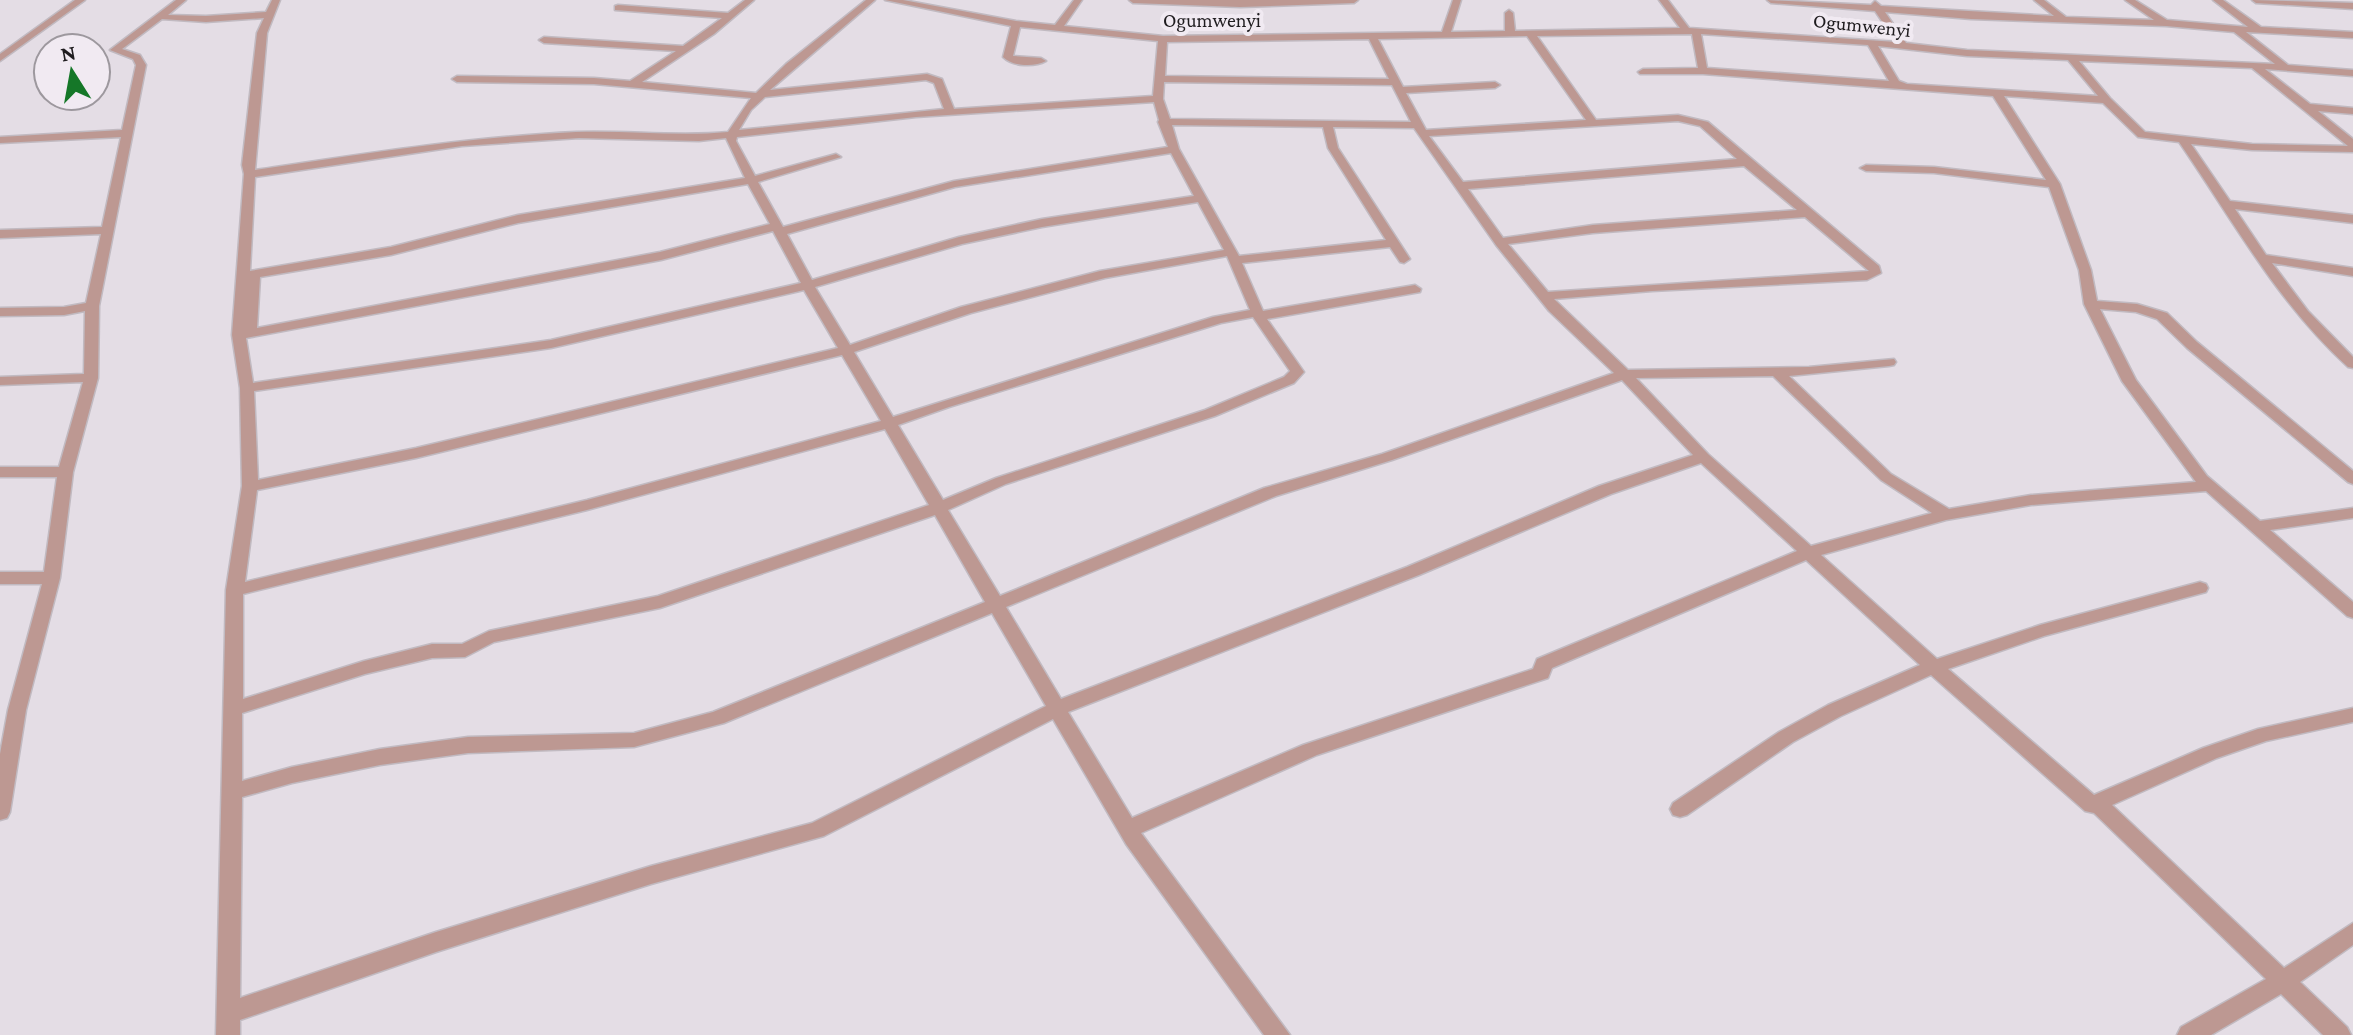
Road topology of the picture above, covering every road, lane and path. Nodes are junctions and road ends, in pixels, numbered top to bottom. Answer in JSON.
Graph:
{"nodes":[{"id":1,"x":81,"y":0,"type":"edge"},
{"id":2,"x":182,"y":0,"type":"edge"},
{"id":3,"x":750,"y":0,"type":"edge"},
{"id":4,"x":871,"y":0,"type":"edge"},
{"id":5,"x":889,"y":0,"type":"edge"},
{"id":6,"x":1078,"y":0,"type":"edge"},
{"id":7,"x":1133,"y":0,"type":"edge"},
{"id":8,"x":1354,"y":0,"type":"edge"},
{"id":9,"x":1457,"y":0,"type":"edge"},
{"id":10,"x":1663,"y":0,"type":"edge"},
{"id":11,"x":1771,"y":0,"type":"edge"},
{"id":12,"x":1785,"y":0,"type":"edge"},
{"id":13,"x":1870,"y":0,"type":"edge"},
{"id":14,"x":1951,"y":0,"type":"edge"},
{"id":15,"x":2038,"y":0,"type":"edge"},
{"id":16,"x":2129,"y":0,"type":"edge"},
{"id":17,"x":2217,"y":0,"type":"edge"},
{"id":18,"x":2256,"y":0,"type":"edge"},
{"id":19,"x":2353,"y":6,"type":"edge"},
{"id":20,"x":273,"y":7,"type":"edge"},
{"id":21,"x":618,"y":8,"type":"dead end"},
{"id":22,"x":1880,"y":8,"type":"junction"},
{"id":23,"x":1509,"y":13,"type":"dead end"},
{"id":24,"x":730,"y":16,"type":"junction"},
{"id":25,"x":1971,"y":16,"type":"junction"},
{"id":26,"x":163,"y":17,"type":"junction"},
{"id":27,"x":2065,"y":20,"type":"junction"},
{"id":28,"x":2166,"y":23,"type":"junction"},
{"id":29,"x":1016,"y":24,"type":"junction"},
{"id":30,"x":1057,"y":29,"type":"junction"},
{"id":31,"x":2236,"y":29,"type":"junction"},
{"id":32,"x":1691,"y":31,"type":"junction"},
{"id":33,"x":1529,"y":32,"type":"junction"},
{"id":34,"x":2261,"y":32,"type":"junction"},
{"id":35,"x":1510,"y":33,"type":"junction"},
{"id":36,"x":1446,"y":34,"type":"junction"},
{"id":37,"x":2353,"y":35,"type":"edge"},
{"id":38,"x":1372,"y":36,"type":"junction"},
{"id":39,"x":1163,"y":39,"type":"junction"},
{"id":40,"x":544,"y":40,"type":"dead end"},
{"id":41,"x":1871,"y":42,"type":"junction"},
{"id":42,"x":1904,"y":47,"type":"junction"},
{"id":43,"x":686,"y":49,"type":"junction"},
{"id":44,"x":2,"y":56,"type":"edge"},
{"id":45,"x":2070,"y":56,"type":"junction"},
{"id":46,"x":1041,"y":61,"type":"dead end"},
{"id":47,"x":2255,"y":65,"type":"junction"},
{"id":48,"x":2286,"y":68,"type":"junction"},
{"id":49,"x":1703,"y":71,"type":"junction"},
{"id":50,"x":1643,"y":72,"type":"dead end"},
{"id":51,"x":2353,"y":73,"type":"edge"},
{"id":52,"x":457,"y":79,"type":"dead end"},
{"id":53,"x":1159,"y":79,"type":"junction"},
{"id":54,"x":631,"y":85,"type":"junction"},
{"id":55,"x":1495,"y":85,"type":"dead end"},
{"id":56,"x":1899,"y":85,"type":"junction"},
{"id":57,"x":1398,"y":86,"type":"junction"},
{"id":58,"x":761,"y":95,"type":"junction"},
{"id":59,"x":1998,"y":95,"type":"junction"},
{"id":60,"x":1158,"y":99,"type":"junction"},
{"id":61,"x":2106,"y":100,"type":"junction"},
{"id":62,"x":2308,"y":107,"type":"junction"},
{"id":63,"x":2353,"y":111,"type":"edge"},
{"id":64,"x":950,"y":112,"type":"junction"},
{"id":65,"x":1592,"y":121,"type":"junction"},
{"id":66,"x":1163,"y":122,"type":"junction"},
{"id":67,"x":1327,"y":123,"type":"junction"},
{"id":68,"x":1420,"y":129,"type":"junction"},
{"id":69,"x":129,"y":133,"type":"junction"},
{"id":70,"x":730,"y":136,"type":"junction"},
{"id":71,"x":2182,"y":139,"type":"junction"},
{"id":72,"x":0,"y":140,"type":"edge"},
{"id":73,"x":13,"y":140,"type":"junction"},
{"id":74,"x":2353,"y":146,"type":"edge"},
{"id":75,"x":0,"y":149,"type":"edge"},
{"id":76,"x":1174,"y":149,"type":"junction"},
{"id":77,"x":836,"y":157,"type":"dead end"},
{"id":78,"x":1746,"y":162,"type":"junction"},
{"id":79,"x":1866,"y":168,"type":"dead end"},
{"id":80,"x":250,"y":174,"type":"junction"},
{"id":81,"x":752,"y":180,"type":"junction"},
{"id":82,"x":2054,"y":184,"type":"junction"},
{"id":83,"x":1459,"y":186,"type":"junction"},
{"id":84,"x":1203,"y":198,"type":"junction"},
{"id":85,"x":2226,"y":204,"type":"junction"},
{"id":86,"x":1805,"y":213,"type":"junction"},
{"id":87,"x":2353,"y":219,"type":"edge"},
{"id":88,"x":778,"y":229,"type":"junction"},
{"id":89,"x":109,"y":230,"type":"junction"},
{"id":90,"x":0,"y":234,"type":"edge"},
{"id":91,"x":1500,"y":242,"type":"junction"},
{"id":92,"x":1395,"y":243,"type":"junction"},
{"id":93,"x":1233,"y":256,"type":"junction"},
{"id":94,"x":2260,"y":258,"type":"junction"},
{"id":95,"x":1404,"y":259,"type":"dead end"},
{"id":96,"x":2353,"y":272,"type":"edge"},
{"id":97,"x":248,"y":275,"type":"junction"},
{"id":98,"x":808,"y":285,"type":"junction"},
{"id":99,"x":1415,"y":289,"type":"dead end"},
{"id":100,"x":1545,"y":296,"type":"junction"},
{"id":101,"x":2091,"y":304,"type":"junction"},
{"id":102,"x":92,"y":306,"type":"junction"},
{"id":103,"x":0,"y":312,"type":"edge"},
{"id":104,"x":1258,"y":314,"type":"junction"},
{"id":105,"x":244,"y":334,"type":"junction"},
{"id":106,"x":847,"y":350,"type":"junction"},
{"id":107,"x":1889,"y":362,"type":"dead end"},
{"id":108,"x":2353,"y":364,"type":"edge"},
{"id":109,"x":1775,"y":370,"type":"junction"},
{"id":110,"x":1624,"y":374,"type":"junction"},
{"id":111,"x":91,"y":378,"type":"junction"},
{"id":112,"x":0,"y":381,"type":"edge"},
{"id":113,"x":247,"y":388,"type":"junction"},
{"id":114,"x":891,"y":423,"type":"junction"},
{"id":115,"x":1703,"y":457,"type":"junction"},
{"id":116,"x":0,"y":472,"type":"edge"},
{"id":117,"x":65,"y":472,"type":"junction"},
{"id":118,"x":2353,"y":479,"type":"edge"},
{"id":119,"x":250,"y":486,"type":"junction"},
{"id":120,"x":2211,"y":486,"type":"junction"},
{"id":121,"x":941,"y":507,"type":"junction"},
{"id":122,"x":2353,"y":513,"type":"edge"},
{"id":123,"x":1946,"y":515,"type":"junction"},
{"id":124,"x":2257,"y":527,"type":"junction"},
{"id":125,"x":1810,"y":552,"type":"junction"},
{"id":126,"x":0,"y":578,"type":"edge"},
{"id":127,"x":52,"y":578,"type":"junction"},
{"id":128,"x":2200,"y":588,"type":"dead end"},
{"id":129,"x":235,"y":590,"type":"junction"},
{"id":130,"x":998,"y":604,"type":"junction"},
{"id":131,"x":2353,"y":612,"type":"edge"},
{"id":132,"x":1935,"y":668,"type":"junction"},
{"id":133,"x":1058,"y":708,"type":"junction"},
{"id":134,"x":233,"y":709,"type":"junction"},
{"id":135,"x":8,"y":710,"type":"edge"},
{"id":136,"x":2353,"y":715,"type":"edge"},
{"id":137,"x":232,"y":792,"type":"junction"},
{"id":138,"x":2097,"y":803,"type":"junction"},
{"id":139,"x":1680,"y":809,"type":"dead end"},
{"id":140,"x":0,"y":812,"type":"edge"},
{"id":141,"x":1128,"y":829,"type":"junction"},
{"id":142,"x":2353,"y":933,"type":"edge"},
{"id":143,"x":2282,"y":982,"type":"junction"},
{"id":144,"x":228,"y":1013,"type":"junction"},
{"id":145,"x":228,"y":1035,"type":"edge"},
{"id":146,"x":1278,"y":1035,"type":"edge"},
{"id":147,"x":2189,"y":1035,"type":"edge"},
{"id":148,"x":2339,"y":1035,"type":"edge"}],
"edges":[{"from":1,"to":44,"type":"street"},
{"from":2,"to":26,"type":"street"},
{"from":3,"to":24,"type":"street"},
{"from":4,"to":58,"type":"street"},
{"from":5,"to":29,"type":"street","name":"Ogumwenyi"},
{"from":6,"to":30,"type":"street"},
{"from":7,"to":8,"type":"street"},
{"from":9,"to":36,"type":"street"},
{"from":10,"to":32,"type":"street"},
{"from":11,"to":12,"type":"street"},
{"from":12,"to":22,"type":"street"},
{"from":13,"to":22,"type":"street"},
{"from":14,"to":25,"type":"street"},
{"from":15,"to":27,"type":"street"},
{"from":16,"to":28,"type":"street"},
{"from":17,"to":34,"type":"street"},
{"from":18,"to":19,"type":"street"},
{"from":20,"to":26,"type":"street"},
{"from":20,"to":80,"type":"street"},
{"from":21,"to":24,"type":"street"},
{"from":22,"to":25,"type":"street"},
{"from":22,"to":42,"type":"street"},
{"from":23,"to":35,"type":"street"},
{"from":24,"to":43,"type":"street"},
{"from":25,"to":27,"type":"street"},
{"from":26,"to":69,"type":"street"},
{"from":27,"to":28,"type":"street"},
{"from":28,"to":31,"type":"street"},
{"from":29,"to":30,"type":"street","name":"Ogumwenyi"},
{"from":29,"to":46,"type":"street"},
{"from":30,"to":39,"type":"street","name":"Ogumwenyi"},
{"from":31,"to":34,"type":"street"},
{"from":31,"to":48,"type":"street"},
{"from":32,"to":33,"type":"street","name":"Ogumwenyi"},
{"from":32,"to":41,"type":"street","name":"Ogumwenyi"},
{"from":32,"to":49,"type":"street"},
{"from":33,"to":35,"type":"street","name":"Ogumwenyi"},
{"from":33,"to":65,"type":"street"},
{"from":34,"to":37,"type":"street"},
{"from":35,"to":36,"type":"street","name":"Ogumwenyi"},
{"from":36,"to":38,"type":"street","name":"Ogumwenyi"},
{"from":38,"to":39,"type":"street","name":"Ogumwenyi"},
{"from":38,"to":57,"type":"street"},
{"from":39,"to":53,"type":"street"},
{"from":40,"to":43,"type":"street"},
{"from":41,"to":42,"type":"street","name":"Ogumwenyi"},
{"from":41,"to":56,"type":"street"},
{"from":42,"to":45,"type":"street","name":"Ogumwenyi"},
{"from":43,"to":54,"type":"street"},
{"from":45,"to":47,"type":"street","name":"Ogumwenyi"},
{"from":45,"to":61,"type":"street"},
{"from":47,"to":48,"type":"street","name":"Ogumwenyi"},
{"from":47,"to":62,"type":"street"},
{"from":48,"to":51,"type":"street","name":"Ogumwenyi"},
{"from":49,"to":50,"type":"street"},
{"from":49,"to":56,"type":"street"},
{"from":52,"to":54,"type":"street"},
{"from":53,"to":57,"type":"street"},
{"from":53,"to":60,"type":"street"},
{"from":54,"to":58,"type":"street"},
{"from":55,"to":57,"type":"street"},
{"from":56,"to":59,"type":"street"},
{"from":57,"to":68,"type":"street"},
{"from":58,"to":64,"type":"street"},
{"from":58,"to":70,"type":"street"},
{"from":59,"to":61,"type":"street"},
{"from":59,"to":82,"type":"street"},
{"from":60,"to":64,"type":"street"},
{"from":60,"to":66,"type":"street"},
{"from":61,"to":71,"type":"street"},
{"from":62,"to":63,"type":"street"},
{"from":62,"to":74,"type":"street"},
{"from":64,"to":70,"type":"street"},
{"from":65,"to":68,"type":"street"},
{"from":65,"to":78,"type":"street"},
{"from":66,"to":67,"type":"street"},
{"from":66,"to":76,"type":"street"},
{"from":67,"to":68,"type":"street"},
{"from":67,"to":92,"type":"street"},
{"from":68,"to":83,"type":"street"},
{"from":69,"to":73,"type":"street"},
{"from":69,"to":89,"type":"street"},
{"from":70,"to":80,"type":"street"},
{"from":70,"to":81,"type":"street"},
{"from":71,"to":74,"type":"street"},
{"from":71,"to":85,"type":"street"},
{"from":72,"to":73,"type":"street"},
{"from":73,"to":75,"type":"street"},
{"from":76,"to":84,"type":"street"},
{"from":76,"to":88,"type":"street"},
{"from":77,"to":81,"type":"street"},
{"from":78,"to":83,"type":"street"},
{"from":78,"to":86,"type":"street"},
{"from":79,"to":82,"type":"street"},
{"from":80,"to":97,"type":"street"},
{"from":81,"to":88,"type":"street"},
{"from":81,"to":97,"type":"street"},
{"from":82,"to":101,"type":"street"},
{"from":83,"to":91,"type":"street"},
{"from":84,"to":93,"type":"street"},
{"from":84,"to":98,"type":"street"},
{"from":85,"to":87,"type":"street"},
{"from":85,"to":94,"type":"street"},
{"from":86,"to":91,"type":"street"},
{"from":86,"to":100,"type":"street"},
{"from":88,"to":98,"type":"street"},
{"from":88,"to":105,"type":"street"},
{"from":89,"to":90,"type":"street"},
{"from":89,"to":102,"type":"street"},
{"from":91,"to":100,"type":"street"},
{"from":92,"to":93,"type":"street"},
{"from":92,"to":95,"type":"street"},
{"from":93,"to":104,"type":"street"},
{"from":93,"to":106,"type":"street"},
{"from":94,"to":96,"type":"street"},
{"from":94,"to":108,"type":"street"},
{"from":97,"to":105,"type":"street"},
{"from":98,"to":106,"type":"street"},
{"from":98,"to":113,"type":"street"},
{"from":99,"to":104,"type":"street"},
{"from":100,"to":110,"type":"street"},
{"from":101,"to":118,"type":"street"},
{"from":101,"to":120,"type":"street"},
{"from":102,"to":103,"type":"street"},
{"from":102,"to":111,"type":"street"},
{"from":104,"to":114,"type":"street"},
{"from":104,"to":121,"type":"street"},
{"from":105,"to":113,"type":"street"},
{"from":106,"to":114,"type":"street"},
{"from":106,"to":119,"type":"street"},
{"from":107,"to":109,"type":"street"},
{"from":109,"to":110,"type":"street"},
{"from":109,"to":123,"type":"street"},
{"from":110,"to":115,"type":"street"},
{"from":110,"to":130,"type":"street"},
{"from":111,"to":112,"type":"street"},
{"from":111,"to":117,"type":"street"},
{"from":113,"to":119,"type":"street"},
{"from":114,"to":121,"type":"street"},
{"from":114,"to":129,"type":"street"},
{"from":115,"to":125,"type":"street"},
{"from":115,"to":133,"type":"street"},
{"from":116,"to":117,"type":"street"},
{"from":117,"to":127,"type":"street"},
{"from":119,"to":129,"type":"street"},
{"from":120,"to":123,"type":"street"},
{"from":120,"to":124,"type":"street"},
{"from":121,"to":130,"type":"street"},
{"from":121,"to":134,"type":"street"},
{"from":122,"to":124,"type":"street"},
{"from":123,"to":125,"type":"street"},
{"from":124,"to":131,"type":"street"},
{"from":125,"to":132,"type":"street"},
{"from":125,"to":141,"type":"street"},
{"from":126,"to":127,"type":"street"},
{"from":127,"to":135,"type":"street"},
{"from":128,"to":132,"type":"street"},
{"from":129,"to":134,"type":"street"},
{"from":130,"to":133,"type":"street"},
{"from":130,"to":137,"type":"street"},
{"from":132,"to":138,"type":"street"},
{"from":132,"to":139,"type":"street"},
{"from":133,"to":141,"type":"street"},
{"from":133,"to":144,"type":"street"},
{"from":134,"to":137,"type":"street"},
{"from":135,"to":140,"type":"street"},
{"from":136,"to":138,"type":"street"},
{"from":137,"to":144,"type":"street"},
{"from":138,"to":143,"type":"street"},
{"from":141,"to":146,"type":"street"},
{"from":142,"to":143,"type":"street"},
{"from":143,"to":147,"type":"street"},
{"from":143,"to":148,"type":"street"},
{"from":144,"to":145,"type":"street"}]}
